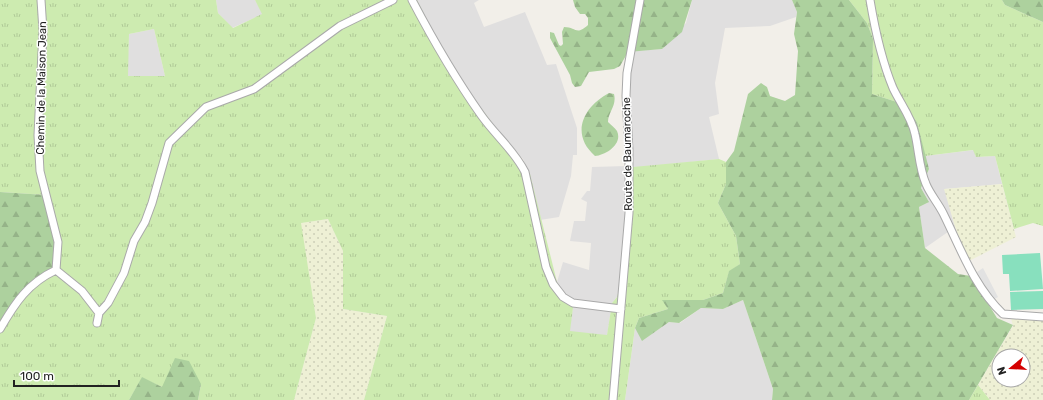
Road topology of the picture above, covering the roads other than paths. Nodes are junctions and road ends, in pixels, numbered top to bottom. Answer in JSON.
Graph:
{"nodes":[{"id":1,"x":41,"y":0,"type":"edge"},
{"id":2,"x":393,"y":0,"type":"edge"},
{"id":3,"x":412,"y":0,"type":"edge"},
{"id":4,"x":640,"y":0,"type":"edge"},
{"id":5,"x":870,"y":0,"type":"edge"},
{"id":6,"x":56,"y":270,"type":"junction"},
{"id":7,"x":621,"y":309,"type":"junction"},
{"id":8,"x":99,"y":313,"type":"junction"},
{"id":9,"x":1043,"y":317,"type":"edge"},
{"id":10,"x":97,"y":323,"type":"dead end"},
{"id":11,"x":0,"y":329,"type":"edge"},
{"id":12,"x":613,"y":400,"type":"edge"}],
"edges":[{"from":1,"to":6,"type":"street","name":"Chemin de la Maison Jean"},
{"from":2,"to":8,"type":"street"},
{"from":3,"to":7,"type":"street"},
{"from":4,"to":7,"type":"street","name":"Route de Baumaroche"},
{"from":5,"to":9,"type":"street"},
{"from":6,"to":8,"type":"street"},
{"from":6,"to":11,"type":"street"},
{"from":7,"to":12,"type":"street","name":"Route de Baumaroche"},
{"from":8,"to":10,"type":"street"}]}
